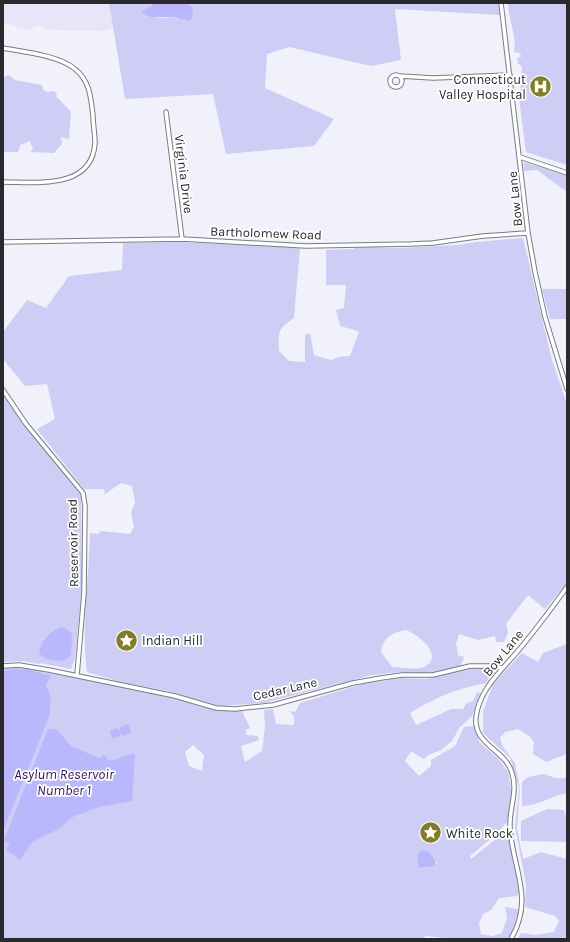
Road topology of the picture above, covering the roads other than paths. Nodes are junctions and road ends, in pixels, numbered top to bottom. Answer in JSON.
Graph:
{"nodes":[{"id":1,"x":501,"y":3,"type":"edge"},
{"id":2,"x":3,"y":48,"type":"edge"},
{"id":3,"x":510,"y":75,"type":"junction"},
{"id":4,"x":400,"y":76,"type":"dead end"},
{"id":5,"x":166,"y":112,"type":"dead end"},
{"id":6,"x":520,"y":157,"type":"junction"},
{"id":7,"x":567,"y":173,"type":"edge"},
{"id":8,"x":3,"y":182,"type":"edge"},
{"id":9,"x":528,"y":233,"type":"junction"},
{"id":10,"x":182,"y":239,"type":"junction"},
{"id":11,"x":3,"y":242,"type":"edge"},
{"id":12,"x":567,"y":389,"type":"edge"},
{"id":13,"x":3,"y":390,"type":"edge"},
{"id":14,"x":567,"y":587,"type":"edge"},
{"id":15,"x":3,"y":666,"type":"edge"},
{"id":16,"x":502,"y":668,"type":"junction"},
{"id":17,"x":77,"y":675,"type":"junction"},
{"id":18,"x":511,"y":939,"type":"edge"}],
"edges":[{"from":1,"to":3,"type":"street","name":"Bow Lane"},
{"from":2,"to":8,"type":"street"},
{"from":3,"to":4,"type":"street"},
{"from":3,"to":6,"type":"street","name":"Bow Lane"},
{"from":5,"to":10,"type":"street","name":"Virginia Drive"},
{"from":6,"to":7,"type":"street"},
{"from":6,"to":9,"type":"street","name":"Bow Lane"},
{"from":9,"to":10,"type":"street","name":"Bartholomew Road"},
{"from":9,"to":12,"type":"street","name":"Bow Lane"},
{"from":10,"to":11,"type":"street","name":"Bartholomew Road"},
{"from":13,"to":17,"type":"street","name":"Reservoir Road"},
{"from":14,"to":16,"type":"street","name":"Bow Lane"},
{"from":15,"to":17,"type":"street","name":"Cedar Lane"},
{"from":16,"to":17,"type":"street","name":"Cedar Lane"},
{"from":16,"to":18,"type":"street","name":"Bow Lane"}]}
